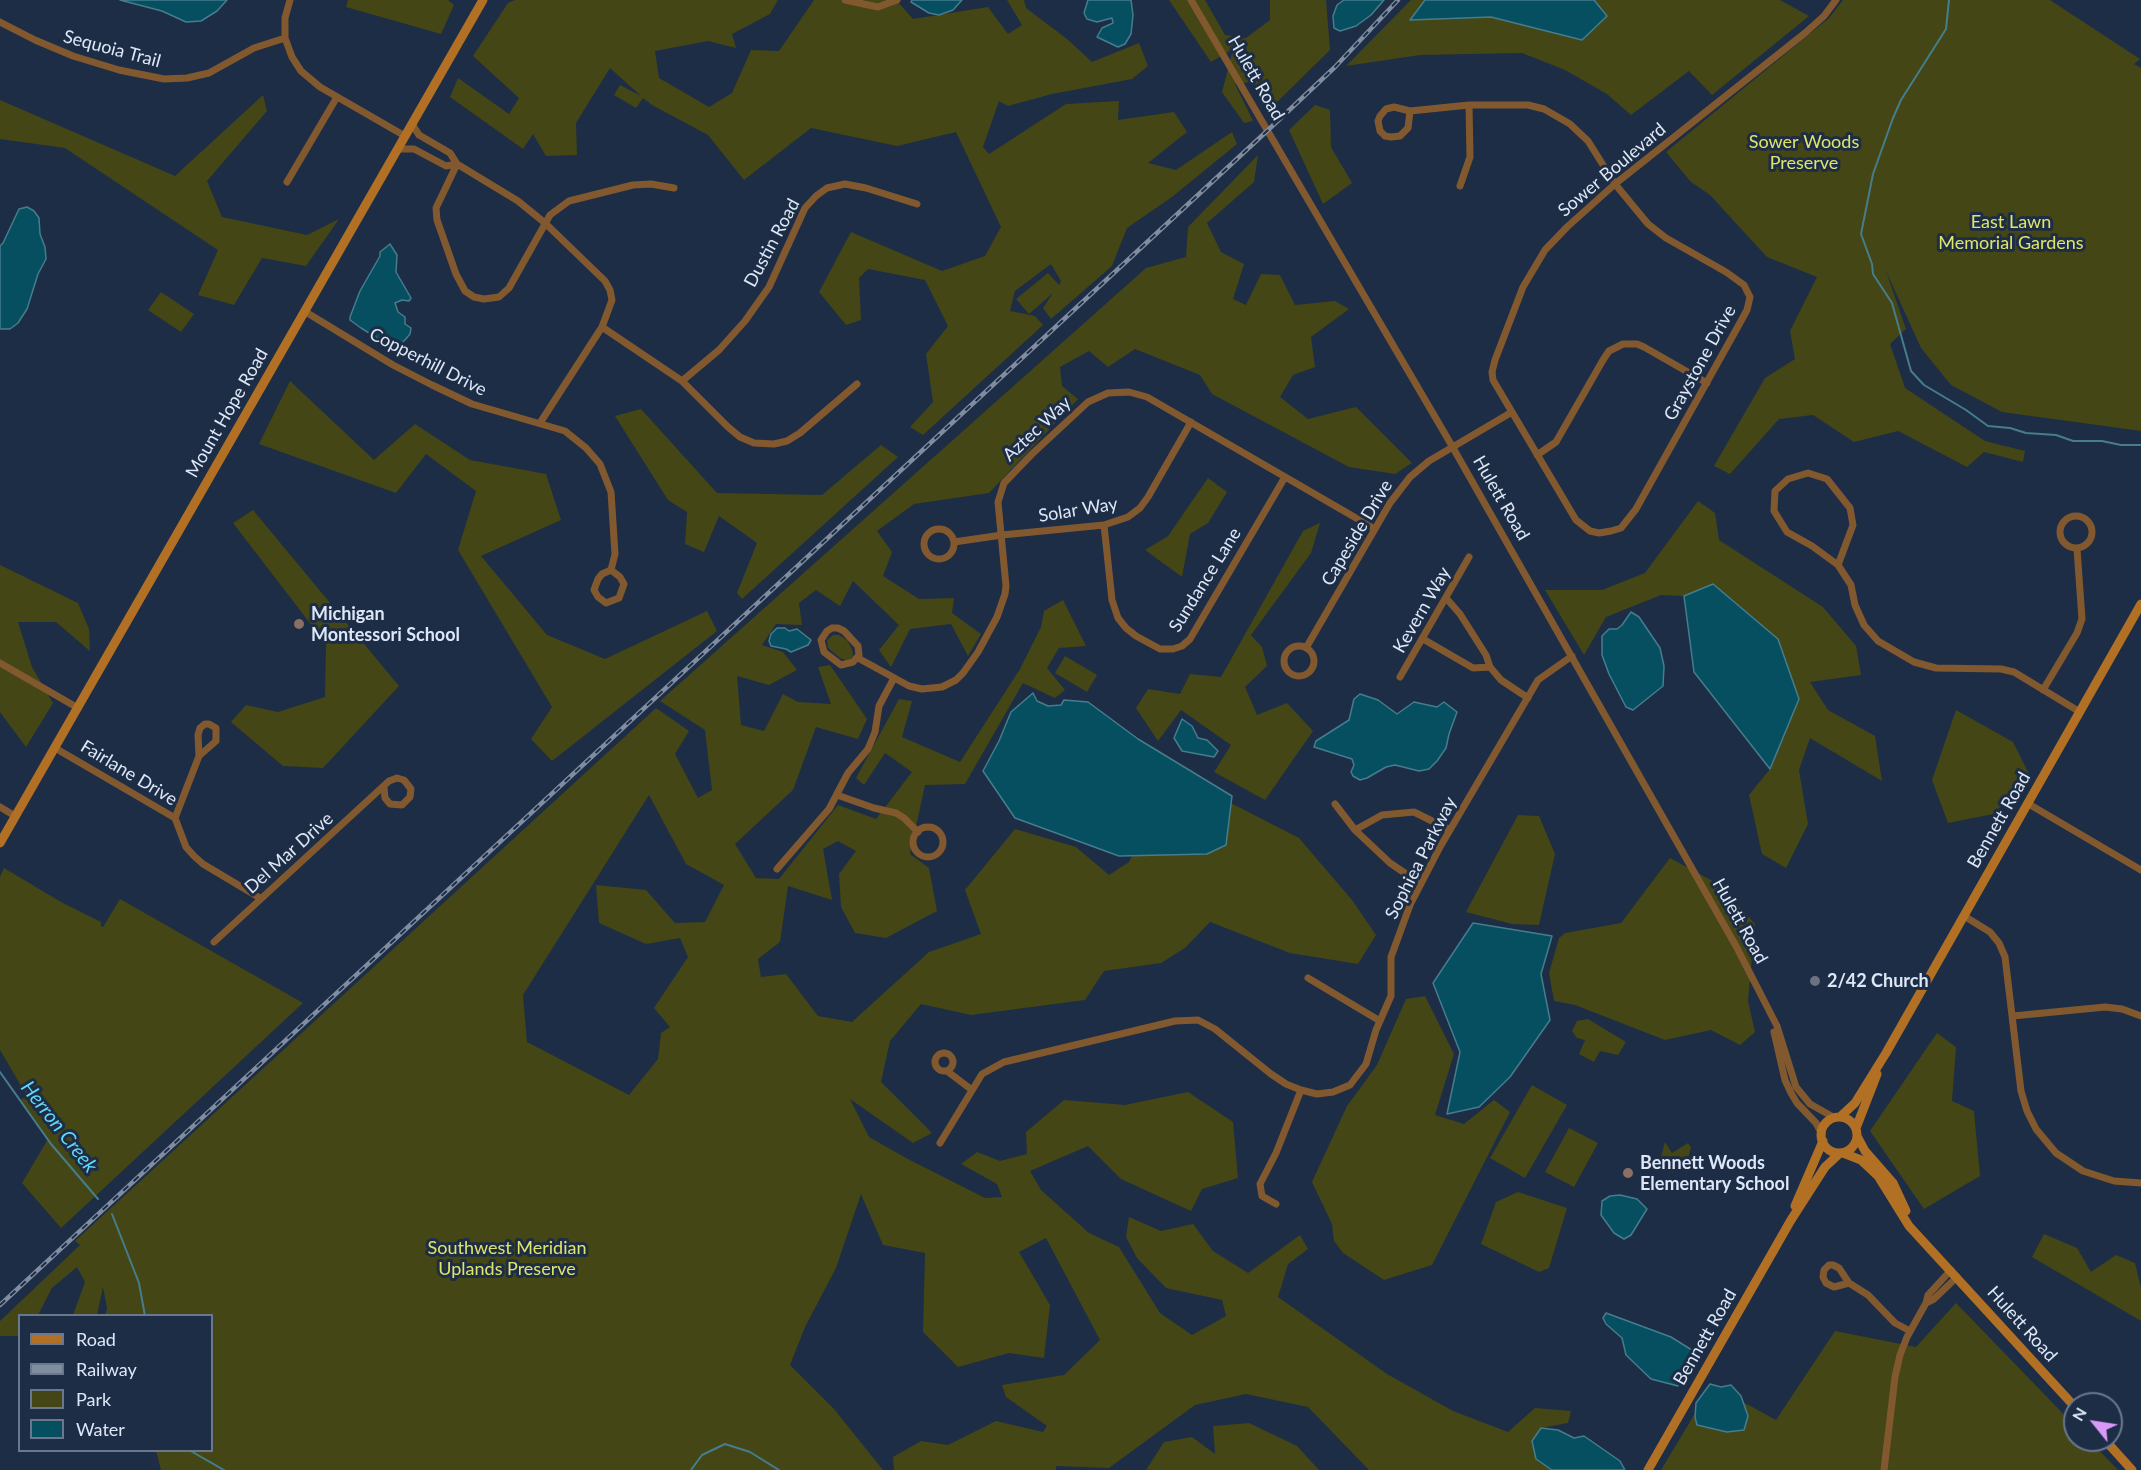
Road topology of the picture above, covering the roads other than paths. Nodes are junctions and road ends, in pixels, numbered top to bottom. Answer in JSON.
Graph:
{"nodes":[{"id":1,"x":290,"y":0,"type":"edge"},
{"id":2,"x":483,"y":0,"type":"edge"},
{"id":3,"x":845,"y":0,"type":"edge"},
{"id":4,"x":897,"y":0,"type":"edge"},
{"id":5,"x":1191,"y":0,"type":"edge"},
{"id":6,"x":1836,"y":0,"type":"edge"},
{"id":7,"x":0,"y":22,"type":"edge"},
{"id":8,"x":285,"y":38,"type":"junction"},
{"id":9,"x":337,"y":97,"type":"junction"},
{"id":10,"x":1469,"y":105,"type":"junction"},
{"id":11,"x":1410,"y":111,"type":"junction"},
{"id":12,"x":412,"y":124,"type":"junction"},
{"id":13,"x":405,"y":136,"type":"junction"},
{"id":14,"x":397,"y":149,"type":"junction"},
{"id":15,"x":457,"y":164,"type":"junction"},
{"id":16,"x":287,"y":182,"type":"dead end"},
{"id":17,"x":1616,"y":184,"type":"junction"},
{"id":18,"x":1460,"y":186,"type":"dead end"},
{"id":19,"x":674,"y":188,"type":"dead end"},
{"id":20,"x":917,"y":204,"type":"dead end"},
{"id":21,"x":545,"y":223,"type":"junction"},
{"id":22,"x":304,"y":312,"type":"junction"},
{"id":23,"x":602,"y":327,"type":"junction"},
{"id":24,"x":682,"y":381,"type":"junction"},
{"id":25,"x":1707,"y":383,"type":"junction"},
{"id":26,"x":858,"y":384,"type":"dead end"},
{"id":27,"x":1512,"y":412,"type":"junction"},
{"id":28,"x":1191,"y":422,"type":"junction"},
{"id":29,"x":540,"y":423,"type":"junction"},
{"id":30,"x":1452,"y":447,"type":"junction"},
{"id":31,"x":1537,"y":455,"type":"junction"},
{"id":32,"x":1285,"y":477,"type":"junction"},
{"id":33,"x":1104,"y":525,"type":"junction"},
{"id":34,"x":1375,"y":529,"type":"junction"},
{"id":35,"x":1002,"y":535,"type":"junction"},
{"id":36,"x":954,"y":542,"type":"junction"},
{"id":37,"x":2077,"y":549,"type":"junction"},
{"id":38,"x":1469,"y":557,"type":"dead end"},
{"id":39,"x":1838,"y":565,"type":"junction"},
{"id":40,"x":611,"y":570,"type":"junction"},
{"id":41,"x":1446,"y":598,"type":"junction"},
{"id":42,"x":2140,"y":607,"type":"edge"},
{"id":43,"x":1423,"y":639,"type":"junction"},
{"id":44,"x":1306,"y":648,"type":"junction"},
{"id":45,"x":1572,"y":656,"type":"junction"},
{"id":46,"x":858,"y":658,"type":"junction"},
{"id":47,"x":0,"y":663,"type":"edge"},
{"id":48,"x":1490,"y":667,"type":"junction"},
{"id":49,"x":894,"y":678,"type":"junction"},
{"id":50,"x":1400,"y":678,"type":"dead end"},
{"id":51,"x":2043,"y":690,"type":"junction"},
{"id":52,"x":1528,"y":698,"type":"junction"},
{"id":53,"x":78,"y":708,"type":"junction"},
{"id":54,"x":2079,"y":712,"type":"junction"},
{"id":55,"x":55,"y":748,"type":"junction"},
{"id":56,"x":199,"y":756,"type":"dead end"},
{"id":57,"x":384,"y":787,"type":"junction"},
{"id":58,"x":837,"y":795,"type":"junction"},
{"id":59,"x":1335,"y":804,"type":"dead end"},
{"id":60,"x":2027,"y":804,"type":"junction"},
{"id":61,"x":0,"y":807,"type":"edge"},
{"id":62,"x":15,"y":816,"type":"junction"},
{"id":63,"x":175,"y":818,"type":"junction"},
{"id":64,"x":1355,"y":830,"type":"junction"},
{"id":65,"x":1450,"y":830,"type":"junction"},
{"id":66,"x":918,"y":832,"type":"junction"},
{"id":67,"x":0,"y":843,"type":"edge"},
{"id":68,"x":777,"y":869,"type":"dead end"},
{"id":69,"x":2141,"y":870,"type":"edge"},
{"id":70,"x":1421,"y":884,"type":"junction"},
{"id":71,"x":260,"y":898,"type":"junction"},
{"id":72,"x":1964,"y":916,"type":"junction"},
{"id":73,"x":214,"y":942,"type":"dead end"},
{"id":74,"x":1308,"y":978,"type":"dead end"},
{"id":75,"x":2013,"y":1016,"type":"junction"},
{"id":76,"x":2141,"y":1016,"type":"edge"},
{"id":77,"x":1773,"y":1018,"type":"junction"},
{"id":78,"x":1380,"y":1021,"type":"junction"},
{"id":79,"x":1886,"y":1053,"type":"junction"},
{"id":80,"x":947,"y":1071,"type":"dead end"},
{"id":81,"x":972,"y":1090,"type":"junction"},
{"id":82,"x":1301,"y":1090,"type":"junction"},
{"id":83,"x":1838,"y":1117,"type":"junction"},
{"id":84,"x":1857,"y":1132,"type":"junction"},
{"id":85,"x":1822,"y":1138,"type":"junction"},
{"id":86,"x":940,"y":1143,"type":"dead end"},
{"id":87,"x":1841,"y":1153,"type":"junction"},
{"id":88,"x":2141,"y":1183,"type":"edge"},
{"id":89,"x":1276,"y":1204,"type":"dead end"},
{"id":90,"x":1791,"y":1220,"type":"junction"},
{"id":91,"x":1920,"y":1236,"type":"junction"},
{"id":92,"x":1954,"y":1274,"type":"junction"},
{"id":93,"x":1849,"y":1283,"type":"dead end"},
{"id":94,"x":1910,"y":1332,"type":"junction"},
{"id":95,"x":2063,"y":1394,"type":"edge"},
{"id":96,"x":2116,"y":1452,"type":"edge"},
{"id":97,"x":1648,"y":1470,"type":"edge"},
{"id":98,"x":1884,"y":1470,"type":"edge"},
{"id":99,"x":2132,"y":1470,"type":"edge"}],
"edges":[{"from":1,"to":8,"type":"street"},
{"from":2,"to":12,"type":"street","name":"Mount Hope Road"},
{"from":3,"to":4,"type":"street"},
{"from":5,"to":30,"type":"street","name":"Hulett Road"},
{"from":6,"to":17,"type":"street","name":"Sower Boulevard"},
{"from":7,"to":8,"type":"street","name":"Sequoia Trail"},
{"from":8,"to":9,"type":"street"},
{"from":9,"to":13,"type":"street"},
{"from":9,"to":16,"type":"street"},
{"from":10,"to":11,"type":"street","name":"Graystone Drive"},
{"from":10,"to":17,"type":"street","name":"Graystone Drive"},
{"from":10,"to":18,"type":"street"},
{"from":11,"to":11,"type":"street","name":"Graystone Drive"},
{"from":12,"to":13,"type":"street","name":"Mount Hope Road"},
{"from":12,"to":15,"type":"street"},
{"from":13,"to":14,"type":"street","name":"Mount Hope Road"},
{"from":14,"to":15,"type":"street"},
{"from":14,"to":22,"type":"street","name":"Mount Hope Road"},
{"from":15,"to":21,"type":"street"},
{"from":15,"to":21,"type":"street"},
{"from":17,"to":25,"type":"street","name":"Graystone Drive"},
{"from":17,"to":27,"type":"street","name":"Sower Boulevard"},
{"from":19,"to":21,"type":"street"},
{"from":20,"to":24,"type":"street","name":"Dustin Road"},
{"from":21,"to":23,"type":"street"},
{"from":22,"to":29,"type":"street","name":"Copperhill Drive"},
{"from":22,"to":53,"type":"street","name":"Mount Hope Road"},
{"from":23,"to":24,"type":"street"},
{"from":23,"to":29,"type":"street"},
{"from":24,"to":26,"type":"street"},
{"from":25,"to":31,"type":"street"},
{"from":25,"to":31,"type":"street","name":"Graystone Drive"},
{"from":27,"to":30,"type":"street","name":"Capeside Drive"},
{"from":27,"to":31,"type":"street","name":"Graystone Drive"},
{"from":28,"to":32,"type":"street","name":"Aztec Way"},
{"from":28,"to":33,"type":"street","name":"Solar Way"},
{"from":28,"to":35,"type":"street","name":"Aztec Way"},
{"from":29,"to":40,"type":"street","name":"Copperhill Drive"},
{"from":30,"to":34,"type":"street","name":"Capeside Drive"},
{"from":30,"to":45,"type":"street","name":"Hulett Road"},
{"from":32,"to":33,"type":"street","name":"Sundance Lane"},
{"from":32,"to":34,"type":"street","name":"Aztec Way"},
{"from":33,"to":35,"type":"street","name":"Solar Way"},
{"from":34,"to":44,"type":"street","name":"Capeside Drive"},
{"from":35,"to":36,"type":"street","name":"Solar Way"},
{"from":35,"to":49,"type":"street","name":"Aztec Way"},
{"from":36,"to":36,"type":"street","name":"Solar Way"},
{"from":37,"to":37,"type":"street"},
{"from":37,"to":51,"type":"street"},
{"from":38,"to":41,"type":"street","name":"Kevern Way"},
{"from":39,"to":39,"type":"street"},
{"from":39,"to":51,"type":"street"},
{"from":40,"to":40,"type":"street","name":"Copperhill Drive"},
{"from":41,"to":43,"type":"street","name":"Kevern Way"},
{"from":41,"to":48,"type":"street"},
{"from":42,"to":54,"type":"street","name":"Bennett Road"},
{"from":43,"to":48,"type":"street"},
{"from":43,"to":50,"type":"street","name":"Kevern Way"},
{"from":44,"to":44,"type":"street","name":"Capeside Drive"},
{"from":45,"to":52,"type":"street","name":"Sophiea Parkway"},
{"from":45,"to":77,"type":"street","name":"Hulett Road"},
{"from":46,"to":46,"type":"street"},
{"from":46,"to":49,"type":"street","name":"Aztec Way"},
{"from":47,"to":53,"type":"street"},
{"from":48,"to":52,"type":"street"},
{"from":49,"to":58,"type":"street"},
{"from":51,"to":54,"type":"street"},
{"from":52,"to":65,"type":"street","name":"Sophiea Parkway"},
{"from":53,"to":55,"type":"street","name":"Mount Hope Road"},
{"from":54,"to":60,"type":"street","name":"Bennett Road"},
{"from":55,"to":62,"type":"street","name":"Mount Hope Road"},
{"from":55,"to":63,"type":"street","name":"Fairlane Drive"},
{"from":56,"to":63,"type":"street"},
{"from":57,"to":57,"type":"street"},
{"from":57,"to":71,"type":"street","name":"Del Mar Drive"},
{"from":58,"to":66,"type":"street"},
{"from":58,"to":68,"type":"street"},
{"from":59,"to":64,"type":"street"},
{"from":60,"to":69,"type":"street"},
{"from":60,"to":72,"type":"street","name":"Bennett Road"},
{"from":61,"to":62,"type":"street"},
{"from":62,"to":67,"type":"street","name":"Mount Hope Road"},
{"from":63,"to":71,"type":"street","name":"Fairlane Drive"},
{"from":64,"to":65,"type":"street"},
{"from":64,"to":70,"type":"street"},
{"from":65,"to":70,"type":"street","name":"Sophiea Parkway"},
{"from":66,"to":66,"type":"street"},
{"from":70,"to":78,"type":"street","name":"Sophiea Parkway"},
{"from":71,"to":73,"type":"street","name":"Del Mar Drive"},
{"from":72,"to":75,"type":"street"},
{"from":72,"to":79,"type":"street","name":"Bennett Road"},
{"from":74,"to":78,"type":"street"},
{"from":75,"to":76,"type":"street"},
{"from":75,"to":88,"type":"street"},
{"from":77,"to":83,"type":"street","name":"Hulett Road"},
{"from":77,"to":85,"type":"street","name":"Hulett Road"},
{"from":78,"to":82,"type":"street","name":"Sophiea Parkway"},
{"from":79,"to":83,"type":"street","name":"Bennett Road"},
{"from":79,"to":84,"type":"street","name":"Bennett Road"},
{"from":80,"to":81,"type":"street"},
{"from":81,"to":82,"type":"street","name":"Sophiea Parkway"},
{"from":81,"to":86,"type":"street","name":"Sophiea Parkway"},
{"from":82,"to":89,"type":"street"},
{"from":83,"to":84,"type":"street"},
{"from":83,"to":85,"type":"street"},
{"from":84,"to":87,"type":"street"},
{"from":84,"to":91,"type":"street","name":"Hulett Road"},
{"from":85,"to":87,"type":"street"},
{"from":85,"to":90,"type":"street","name":"Bennett Road"},
{"from":87,"to":90,"type":"street","name":"Bennett Road"},
{"from":87,"to":91,"type":"street","name":"Hulett Road"},
{"from":90,"to":97,"type":"street","name":"Bennett Road"},
{"from":91,"to":92,"type":"street","name":"Hulett Road"},
{"from":92,"to":94,"type":"street"},
{"from":92,"to":95,"type":"street","name":"Hulett Road"},
{"from":93,"to":94,"type":"street"},
{"from":94,"to":98,"type":"street"},
{"from":96,"to":99,"type":"street"}]}
